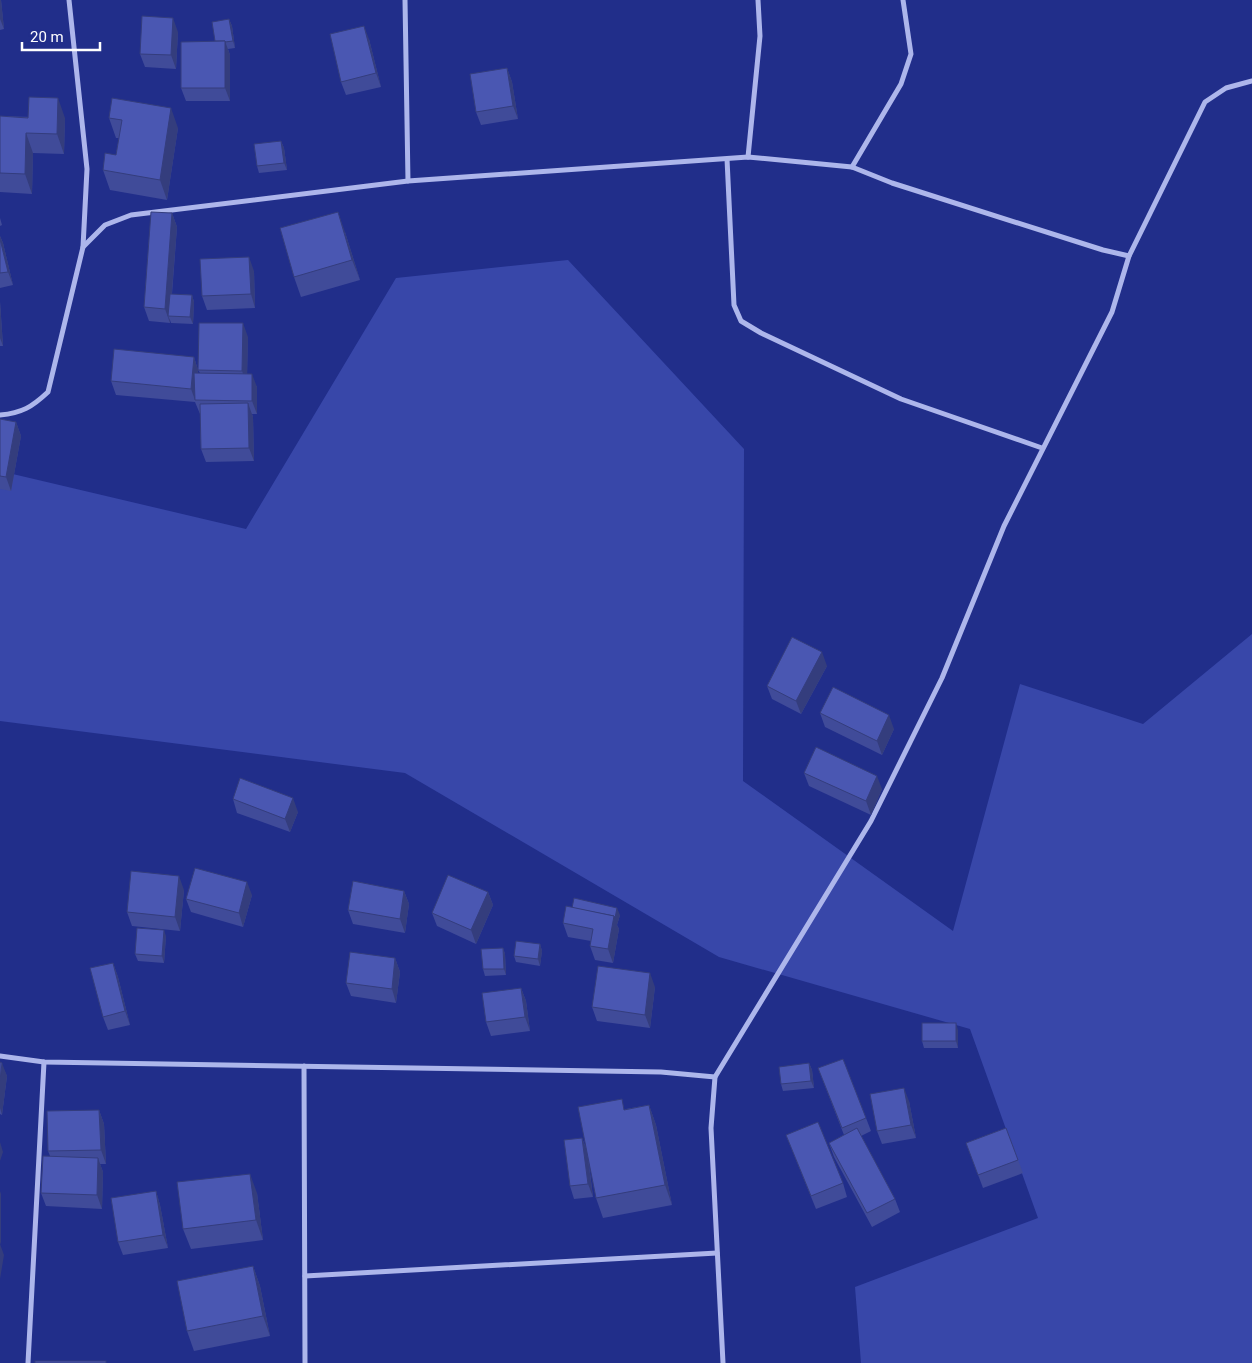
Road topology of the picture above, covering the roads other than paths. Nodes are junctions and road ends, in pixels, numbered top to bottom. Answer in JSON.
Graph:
{"nodes":[{"id":1,"x":69,"y":0,"type":"edge"},
{"id":2,"x":405,"y":0,"type":"edge"},
{"id":3,"x":758,"y":0,"type":"edge"},
{"id":4,"x":902,"y":0,"type":"edge"},
{"id":5,"x":1252,"y":82,"type":"edge"},
{"id":6,"x":748,"y":157,"type":"junction"},
{"id":7,"x":727,"y":159,"type":"junction"},
{"id":8,"x":852,"y":167,"type":"junction"},
{"id":9,"x":408,"y":181,"type":"junction"},
{"id":10,"x":83,"y":247,"type":"junction"},
{"id":11,"x":1129,"y":256,"type":"junction"},
{"id":12,"x":0,"y":415,"type":"edge"},
{"id":13,"x":1042,"y":448,"type":"junction"},
{"id":14,"x":0,"y":1056,"type":"edge"},
{"id":15,"x":44,"y":1062,"type":"junction"},
{"id":16,"x":304,"y":1066,"type":"junction"},
{"id":17,"x":715,"y":1077,"type":"junction"},
{"id":18,"x":717,"y":1253,"type":"junction"},
{"id":19,"x":305,"y":1276,"type":"junction"},
{"id":20,"x":28,"y":1363,"type":"edge"},
{"id":21,"x":305,"y":1363,"type":"edge"},
{"id":22,"x":723,"y":1363,"type":"edge"}],
"edges":[{"from":1,"to":10,"type":"street"},
{"from":2,"to":9,"type":"street"},
{"from":3,"to":6,"type":"street"},
{"from":4,"to":8,"type":"street"},
{"from":5,"to":11,"type":"street"},
{"from":6,"to":7,"type":"street"},
{"from":6,"to":8,"type":"street"},
{"from":7,"to":9,"type":"street"},
{"from":7,"to":13,"type":"street"},
{"from":8,"to":11,"type":"street"},
{"from":9,"to":10,"type":"street"},
{"from":10,"to":12,"type":"street"},
{"from":11,"to":13,"type":"street"},
{"from":13,"to":17,"type":"street"},
{"from":14,"to":15,"type":"street"},
{"from":15,"to":16,"type":"street"},
{"from":15,"to":20,"type":"street"},
{"from":16,"to":17,"type":"street"},
{"from":16,"to":19,"type":"street"},
{"from":17,"to":18,"type":"street"},
{"from":18,"to":19,"type":"street"},
{"from":18,"to":22,"type":"street"},
{"from":19,"to":21,"type":"street"}]}
